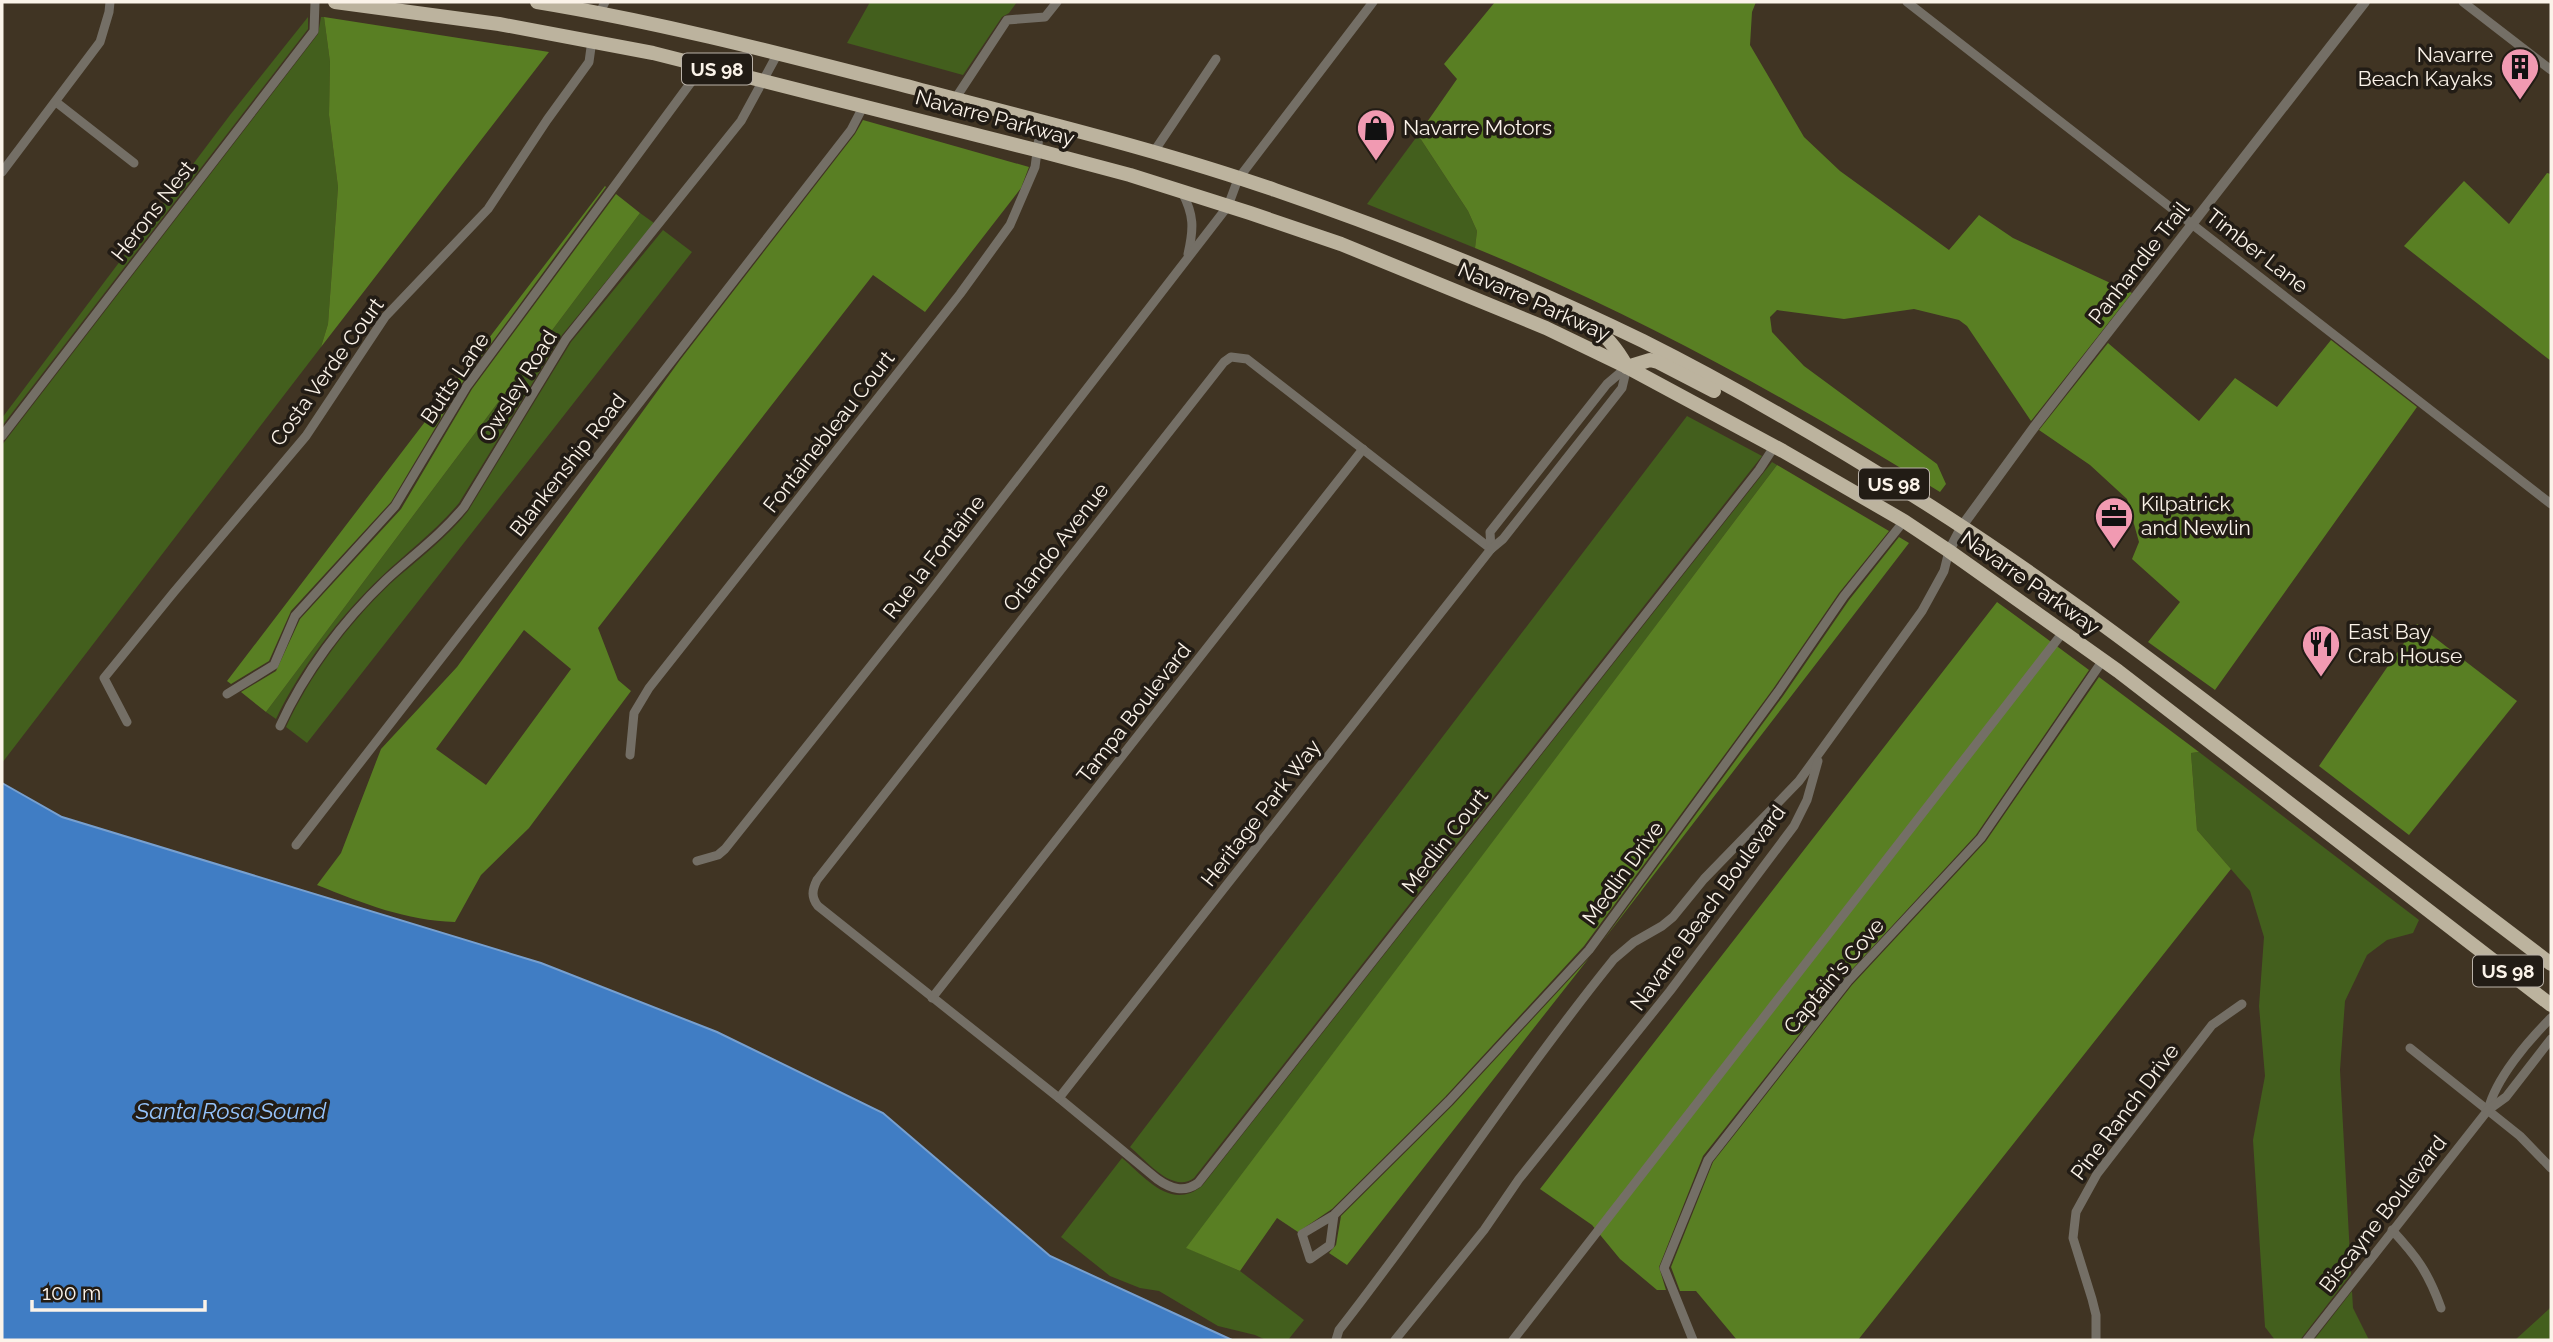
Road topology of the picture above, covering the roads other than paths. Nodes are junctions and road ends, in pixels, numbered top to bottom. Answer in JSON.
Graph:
{"nodes":[{"id":1,"x":110,"y":2,"type":"edge"},
{"id":2,"x":315,"y":2,"type":"edge"},
{"id":3,"x":335,"y":2,"type":"edge"},
{"id":4,"x":537,"y":2,"type":"edge"},
{"id":5,"x":1057,"y":2,"type":"edge"},
{"id":6,"x":1373,"y":2,"type":"edge"},
{"id":7,"x":1907,"y":2,"type":"edge"},
{"id":8,"x":2365,"y":2,"type":"edge"},
{"id":9,"x":2463,"y":2,"type":"edge"},
{"id":10,"x":602,"y":7,"type":"edge"},
{"id":11,"x":592,"y":40,"type":"junction"},
{"id":12,"x":778,"y":54,"type":"junction"},
{"id":13,"x":1216,"y":59,"type":"dead end"},
{"id":14,"x":703,"y":66,"type":"junction"},
{"id":15,"x":2551,"y":70,"type":"edge"},
{"id":16,"x":765,"y":81,"type":"junction"},
{"id":17,"x":955,"y":99,"type":"junction"},
{"id":18,"x":56,"y":102,"type":"junction"},
{"id":19,"x":864,"y":105,"type":"junction"},
{"id":20,"x":1041,"y":122,"type":"junction"},
{"id":21,"x":1036,"y":150,"type":"junction"},
{"id":22,"x":1153,"y":153,"type":"junction"},
{"id":23,"x":134,"y":163,"type":"dead end"},
{"id":24,"x":2,"y":172,"type":"edge"},
{"id":25,"x":1238,"y":179,"type":"junction"},
{"id":26,"x":1182,"y":192,"type":"junction"},
{"id":27,"x":1228,"y":206,"type":"junction"},
{"id":28,"x":2194,"y":224,"type":"junction"},
{"id":29,"x":1187,"y":259,"type":"junction"},
{"id":30,"x":1560,"y":302,"type":"junction"},
{"id":31,"x":1627,"y":367,"type":"junction"},
{"id":32,"x":2,"y":436,"type":"edge"},
{"id":33,"x":1774,"y":447,"type":"junction"},
{"id":34,"x":1363,"y":449,"type":"junction"},
{"id":35,"x":1874,"y":472,"type":"junction"},
{"id":36,"x":2551,"y":504,"type":"edge"},
{"id":37,"x":1904,"y":521,"type":"junction"},
{"id":38,"x":1962,"y":526,"type":"junction"},
{"id":39,"x":1491,"y":549,"type":"junction"},
{"id":40,"x":1948,"y":551,"type":"junction"},
{"id":41,"x":2064,"y":631,"type":"junction"},
{"id":42,"x":2103,"y":660,"type":"junction"},
{"id":43,"x":227,"y":694,"type":"dead end"},
{"id":44,"x":127,"y":722,"type":"dead end"},
{"id":45,"x":279,"y":726,"type":"dead end"},
{"id":46,"x":630,"y":755,"type":"dead end"},
{"id":47,"x":1819,"y":756,"type":"junction"},
{"id":48,"x":296,"y":845,"type":"dead end"},
{"id":49,"x":697,"y":861,"type":"dead end"},
{"id":50,"x":2551,"y":964,"type":"edge"},
{"id":51,"x":932,"y":998,"type":"junction"},
{"id":52,"x":2242,"y":1004,"type":"dead end"},
{"id":53,"x":2551,"y":1004,"type":"edge"},
{"id":54,"x":2551,"y":1018,"type":"edge"},
{"id":55,"x":2551,"y":1039,"type":"edge"},
{"id":56,"x":2410,"y":1048,"type":"dead end"},
{"id":57,"x":1059,"y":1098,"type":"junction"},
{"id":58,"x":2488,"y":1110,"type":"junction"},
{"id":59,"x":2551,"y":1168,"type":"edge"},
{"id":60,"x":1334,"y":1215,"type":"junction"},
{"id":61,"x":2392,"y":1230,"type":"junction"},
{"id":62,"x":2441,"y":1308,"type":"dead end"},
{"id":63,"x":1336,"y":1340,"type":"edge"},
{"id":64,"x":1395,"y":1340,"type":"edge"},
{"id":65,"x":1513,"y":1340,"type":"edge"},
{"id":66,"x":1693,"y":1340,"type":"edge"},
{"id":67,"x":2096,"y":1340,"type":"edge"},
{"id":68,"x":2307,"y":1340,"type":"edge"}],
"edges":[{"from":1,"to":18,"type":"street"},
{"from":2,"to":32,"type":"street","name":"Herons Nest"},
{"from":3,"to":11,"type":"highway","name":"Navarre Parkway","number":"US 98"},
{"from":4,"to":10,"type":"highway","name":"Navarre Parkway","number":"US 98"},
{"from":5,"to":17,"type":"street"},
{"from":6,"to":25,"type":"street","name":"Rue la Fontaine"},
{"from":7,"to":28,"type":"street","name":"Timber Lane"},
{"from":8,"to":28,"type":"street","name":"Panhandle Trail"},
{"from":9,"to":15,"type":"street"},
{"from":10,"to":12,"type":"highway","name":"Navarre Parkway","number":"US 98"},
{"from":11,"to":14,"type":"highway","name":"Navarre Parkway","number":"US 98"},
{"from":11,"to":44,"type":"street","name":"Costa Verde Court"},
{"from":12,"to":16,"type":"street","name":"Owsley Road"},
{"from":12,"to":17,"type":"highway","name":"Navarre Parkway","number":"US 98"},
{"from":13,"to":22,"type":"street"},
{"from":14,"to":16,"type":"highway","name":"Navarre Parkway","number":"US 98"},
{"from":14,"to":43,"type":"street","name":"Butts Lane"},
{"from":16,"to":19,"type":"highway","name":"Navarre Parkway","number":"US 98"},
{"from":16,"to":45,"type":"street","name":"Owsley Road"},
{"from":17,"to":20,"type":"highway","name":"Navarre Parkway","number":"US 98"},
{"from":18,"to":23,"type":"street"},
{"from":18,"to":24,"type":"street"},
{"from":19,"to":21,"type":"highway","name":"Navarre Parkway","number":"US 98"},
{"from":19,"to":48,"type":"street","name":"Blankenship Road"},
{"from":20,"to":21,"type":"street","name":"Fontainebleau Court"},
{"from":20,"to":22,"type":"highway","name":"Navarre Parkway","number":"US 98"},
{"from":21,"to":26,"type":"highway","name":"Navarre Parkway","number":"US 98"},
{"from":21,"to":46,"type":"street","name":"Fontainebleau Court"},
{"from":22,"to":25,"type":"highway","name":"Navarre Parkway","number":"US 98"},
{"from":25,"to":27,"type":"street","name":"Rue la Fontaine"},
{"from":25,"to":30,"type":"highway","name":"Navarre Parkway","number":"US 98"},
{"from":26,"to":27,"type":"highway","name":"Navarre Parkway","number":"US 98"},
{"from":26,"to":29,"type":"street","name":"Rue la Fontaine"},
{"from":27,"to":29,"type":"street","name":"Rue la Fontaine"},
{"from":27,"to":31,"type":"highway","name":"Navarre Parkway","number":"US 98"},
{"from":28,"to":36,"type":"street","name":"Timber Lane"},
{"from":28,"to":38,"type":"street","name":"Panhandle Trail"},
{"from":29,"to":49,"type":"street","name":"Rue la Fontaine"},
{"from":30,"to":31,"type":"highway"},
{"from":30,"to":35,"type":"highway","name":"Navarre Parkway","number":"US 98"},
{"from":31,"to":33,"type":"highway","name":"Navarre Parkway","number":"US 98"},
{"from":31,"to":35,"type":"highway"},
{"from":31,"to":39,"type":"street","name":"Heritage Park Way"},
{"from":31,"to":39,"type":"street","name":"Heritage Park Way"},
{"from":33,"to":37,"type":"highway","name":"Navarre Parkway","number":"US 98"},
{"from":33,"to":57,"type":"street","name":"Medlin Court"},
{"from":34,"to":39,"type":"street","name":"Orlando Avenue"},
{"from":34,"to":51,"type":"street","name":"Tampa Boulevard"},
{"from":34,"to":51,"type":"street","name":"Orlando Avenue"},
{"from":35,"to":38,"type":"highway","name":"Navarre Parkway","number":"US 98"},
{"from":37,"to":40,"type":"highway","name":"Navarre Parkway","number":"US 98"},
{"from":37,"to":60,"type":"street","name":"Medlin Drive"},
{"from":38,"to":40,"type":"street","name":"Panhandle Trail"},
{"from":38,"to":50,"type":"highway","name":"Navarre Parkway","number":"US 98"},
{"from":39,"to":57,"type":"street","name":"Heritage Park Way"},
{"from":40,"to":41,"type":"highway","name":"Navarre Parkway","number":"US 98"},
{"from":40,"to":47,"type":"street"},
{"from":41,"to":42,"type":"highway","name":"Navarre Parkway","number":"US 98"},
{"from":41,"to":65,"type":"street"},
{"from":42,"to":53,"type":"highway","name":"Navarre Parkway","number":"US 98"},
{"from":42,"to":66,"type":"street","name":"Captain's Cove"},
{"from":47,"to":63,"type":"street","name":"Navarre Beach Boulevard"},
{"from":47,"to":64,"type":"street","name":"Navarre Beach Boulevard"},
{"from":51,"to":57,"type":"street"},
{"from":52,"to":67,"type":"street","name":"Pine Ranch Drive"},
{"from":54,"to":58,"type":"street","name":"Biscayne Boulevard"},
{"from":55,"to":58,"type":"street","name":"Biscayne Boulevard"},
{"from":56,"to":58,"type":"street"},
{"from":58,"to":59,"type":"street"},
{"from":58,"to":61,"type":"street","name":"Biscayne Boulevard"},
{"from":60,"to":60,"type":"street","name":"Medlin Drive"},
{"from":61,"to":62,"type":"street"},
{"from":61,"to":68,"type":"street","name":"Biscayne Boulevard"}]}
